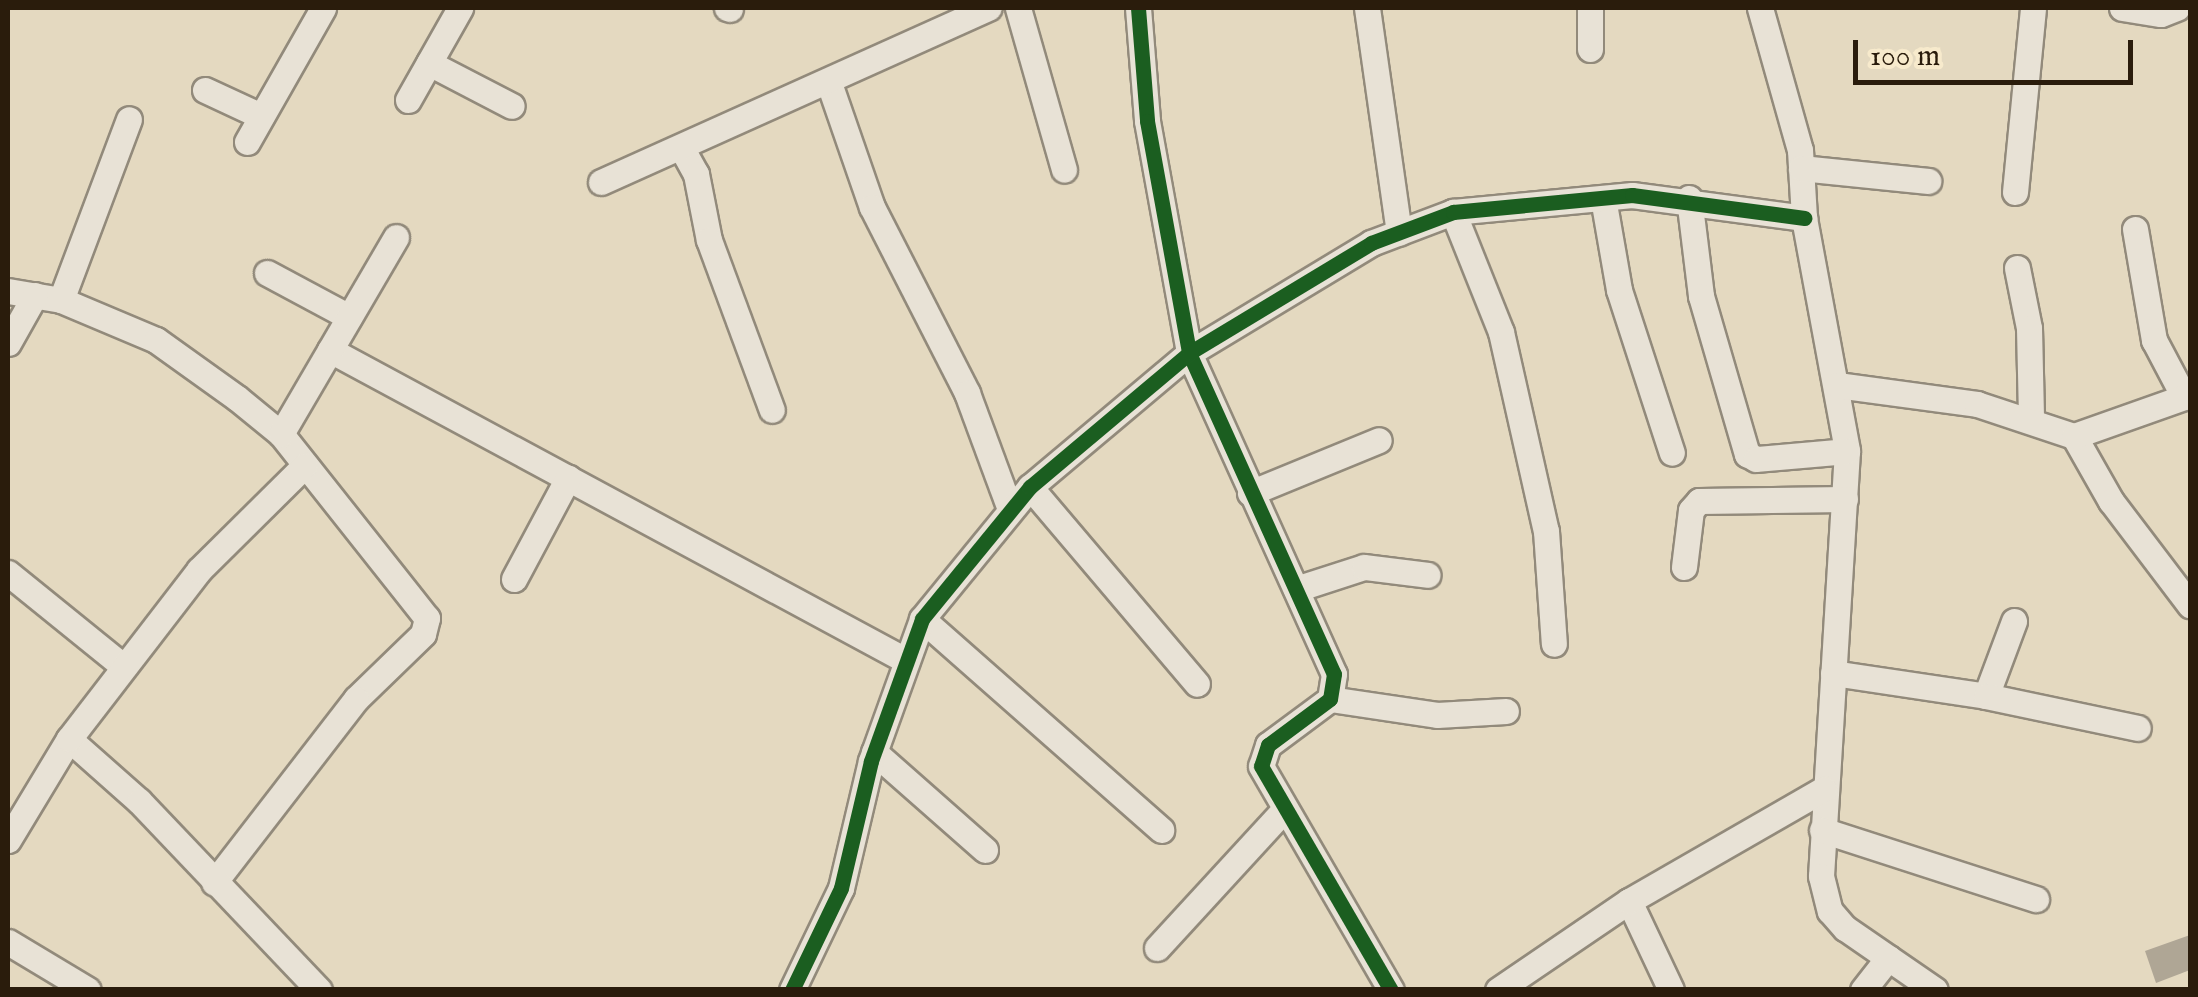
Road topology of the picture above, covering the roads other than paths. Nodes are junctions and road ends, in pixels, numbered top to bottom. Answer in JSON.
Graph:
{"nodes":[{"id":1,"x":323,"y":8,"type":"edge"},
{"id":2,"x":460,"y":8,"type":"edge"},
{"id":3,"x":989,"y":8,"type":"edge"},
{"id":4,"x":1018,"y":8,"type":"edge"},
{"id":5,"x":1138,"y":8,"type":"edge"},
{"id":6,"x":1367,"y":8,"type":"edge"},
{"id":7,"x":1590,"y":8,"type":"edge"},
{"id":8,"x":1760,"y":8,"type":"edge"},
{"id":9,"x":2033,"y":8,"type":"edge"},
{"id":10,"x":2122,"y":8,"type":"edge"},
{"id":11,"x":2177,"y":8,"type":"edge"},
{"id":12,"x":952,"y":14,"type":"edge"},
{"id":13,"x":1590,"y":49,"type":"dead end"},
{"id":14,"x":429,"y":63,"type":"junction"},
{"id":15,"x":828,"y":83,"type":"junction"},
{"id":16,"x":205,"y":90,"type":"dead end"},
{"id":17,"x":408,"y":100,"type":"dead end"},
{"id":18,"x":512,"y":106,"type":"dead end"},
{"id":19,"x":261,"y":116,"type":"junction"},
{"id":20,"x":129,"y":120,"type":"dead end"},
{"id":21,"x":247,"y":142,"type":"dead end"},
{"id":22,"x":681,"y":147,"type":"junction"},
{"id":23,"x":1801,"y":168,"type":"junction"},
{"id":24,"x":1064,"y":170,"type":"dead end"},
{"id":25,"x":1928,"y":180,"type":"dead end"},
{"id":26,"x":602,"y":182,"type":"dead end"},
{"id":27,"x":2014,"y":192,"type":"dead end"},
{"id":28,"x":1603,"y":198,"type":"junction"},
{"id":29,"x":1689,"y":198,"type":"junction"},
{"id":30,"x":1453,"y":212,"type":"junction"},
{"id":31,"x":1804,"y":218,"type":"junction"},
{"id":32,"x":2135,"y":230,"type":"dead end"},
{"id":33,"x":1399,"y":232,"type":"junction"},
{"id":34,"x":396,"y":237,"type":"dead end"},
{"id":35,"x":2017,"y":268,"type":"dead end"},
{"id":36,"x":267,"y":273,"type":"dead end"},
{"id":37,"x":8,"y":291,"type":"edge"},
{"id":38,"x":35,"y":296,"type":"junction"},
{"id":39,"x":61,"y":300,"type":"junction"},
{"id":40,"x":349,"y":317,"type":"junction"},
{"id":41,"x":8,"y":343,"type":"edge"},
{"id":42,"x":330,"y":350,"type":"junction"},
{"id":43,"x":1189,"y":353,"type":"junction"},
{"id":44,"x":1837,"y":384,"type":"junction"},
{"id":45,"x":2187,"y":396,"type":"edge"},
{"id":46,"x":772,"y":410,"type":"dead end"},
{"id":47,"x":2031,"y":418,"type":"junction"},
{"id":48,"x":281,"y":434,"type":"junction"},
{"id":49,"x":2074,"y":436,"type":"junction"},
{"id":50,"x":1379,"y":440,"type":"dead end"},
{"id":51,"x":1847,"y":451,"type":"junction"},
{"id":52,"x":1672,"y":453,"type":"dead end"},
{"id":53,"x":306,"y":465,"type":"junction"},
{"id":54,"x":568,"y":478,"type":"junction"},
{"id":55,"x":1030,"y":487,"type":"junction"},
{"id":56,"x":1250,"y":494,"type":"junction"},
{"id":57,"x":1845,"y":499,"type":"junction"},
{"id":58,"x":1010,"y":509,"type":"junction"},
{"id":59,"x":1684,"y":566,"type":"dead end"},
{"id":60,"x":8,"y":572,"type":"edge"},
{"id":61,"x":1428,"y":576,"type":"dead end"},
{"id":62,"x":514,"y":580,"type":"dead end"},
{"id":63,"x":1296,"y":590,"type":"junction"},
{"id":64,"x":2190,"y":605,"type":"edge"},
{"id":65,"x":922,"y":619,"type":"junction"},
{"id":66,"x":2014,"y":621,"type":"dead end"},
{"id":67,"x":1554,"y":644,"type":"dead end"},
{"id":68,"x":907,"y":661,"type":"junction"},
{"id":69,"x":124,"y":667,"type":"junction"},
{"id":70,"x":1834,"y":673,"type":"junction"},
{"id":71,"x":1196,"y":684,"type":"dead end"},
{"id":72,"x":1986,"y":696,"type":"junction"},
{"id":73,"x":1330,"y":699,"type":"junction"},
{"id":74,"x":1506,"y":711,"type":"dead end"},
{"id":75,"x":2138,"y":728,"type":"dead end"},
{"id":76,"x":69,"y":739,"type":"junction"},
{"id":77,"x":874,"y":752,"type":"junction"},
{"id":78,"x":1824,"y":789,"type":"junction"},
{"id":79,"x":1284,"y":810,"type":"junction"},
{"id":80,"x":1161,"y":830,"type":"dead end"},
{"id":81,"x":1822,"y":830,"type":"junction"},
{"id":82,"x":8,"y":840,"type":"edge"},
{"id":83,"x":985,"y":850,"type":"dead end"},
{"id":84,"x":214,"y":883,"type":"junction"},
{"id":85,"x":2036,"y":898,"type":"dead end"},
{"id":86,"x":1629,"y":901,"type":"junction"},
{"id":87,"x":8,"y":942,"type":"edge"},
{"id":88,"x":1157,"y":948,"type":"dead end"},
{"id":89,"x":1888,"y":958,"type":"junction"},
{"id":90,"x":799,"y":987,"type":"edge"},
{"id":91,"x":88,"y":990,"type":"edge"},
{"id":92,"x":319,"y":990,"type":"edge"},
{"id":93,"x":1390,"y":990,"type":"edge"},
{"id":94,"x":1498,"y":990,"type":"edge"},
{"id":95,"x":1671,"y":990,"type":"edge"},
{"id":96,"x":1863,"y":990,"type":"edge"},
{"id":97,"x":1934,"y":990,"type":"edge"}],
"edges":[{"from":1,"to":19,"type":"street"},
{"from":2,"to":14,"type":"street"},
{"from":3,"to":12,"type":"street"},
{"from":4,"to":24,"type":"street"},
{"from":5,"to":43,"type":"street"},
{"from":6,"to":33,"type":"street"},
{"from":7,"to":13,"type":"street"},
{"from":8,"to":23,"type":"street"},
{"from":9,"to":27,"type":"street"},
{"from":10,"to":11,"type":"street"},
{"from":12,"to":15,"type":"street"},
{"from":14,"to":17,"type":"street"},
{"from":14,"to":18,"type":"street"},
{"from":15,"to":22,"type":"street"},
{"from":15,"to":58,"type":"street"},
{"from":16,"to":19,"type":"street"},
{"from":19,"to":21,"type":"street"},
{"from":20,"to":39,"type":"street"},
{"from":22,"to":26,"type":"street"},
{"from":22,"to":46,"type":"street"},
{"from":23,"to":25,"type":"street"},
{"from":23,"to":31,"type":"street"},
{"from":28,"to":29,"type":"street"},
{"from":28,"to":30,"type":"street"},
{"from":28,"to":52,"type":"street"},
{"from":29,"to":31,"type":"street"},
{"from":29,"to":51,"type":"street"},
{"from":30,"to":33,"type":"street"},
{"from":30,"to":67,"type":"street"},
{"from":31,"to":44,"type":"street"},
{"from":32,"to":45,"type":"street"},
{"from":33,"to":43,"type":"street"},
{"from":34,"to":40,"type":"street"},
{"from":35,"to":47,"type":"street"},
{"from":36,"to":40,"type":"street"},
{"from":37,"to":38,"type":"street"},
{"from":38,"to":39,"type":"street"},
{"from":38,"to":41,"type":"street"},
{"from":39,"to":48,"type":"street"},
{"from":40,"to":42,"type":"street"},
{"from":42,"to":48,"type":"street"},
{"from":42,"to":54,"type":"street"},
{"from":43,"to":55,"type":"street"},
{"from":43,"to":56,"type":"street"},
{"from":44,"to":47,"type":"street"},
{"from":44,"to":51,"type":"street"},
{"from":45,"to":49,"type":"street"},
{"from":47,"to":49,"type":"street"},
{"from":48,"to":53,"type":"street"},
{"from":49,"to":64,"type":"street"},
{"from":50,"to":56,"type":"street"},
{"from":51,"to":57,"type":"street"},
{"from":53,"to":69,"type":"street"},
{"from":53,"to":84,"type":"street"},
{"from":54,"to":62,"type":"street"},
{"from":54,"to":68,"type":"street"},
{"from":55,"to":58,"type":"street"},
{"from":55,"to":71,"type":"street"},
{"from":56,"to":63,"type":"street"},
{"from":57,"to":59,"type":"street"},
{"from":57,"to":70,"type":"street"},
{"from":58,"to":65,"type":"street"},
{"from":60,"to":69,"type":"street"},
{"from":61,"to":63,"type":"street"},
{"from":63,"to":73,"type":"street"},
{"from":65,"to":68,"type":"street"},
{"from":65,"to":80,"type":"street"},
{"from":66,"to":72,"type":"street"},
{"from":68,"to":77,"type":"street"},
{"from":69,"to":76,"type":"street"},
{"from":70,"to":72,"type":"street"},
{"from":70,"to":78,"type":"street"},
{"from":72,"to":75,"type":"street"},
{"from":73,"to":74,"type":"street"},
{"from":73,"to":79,"type":"street"},
{"from":76,"to":82,"type":"street"},
{"from":76,"to":84,"type":"street"},
{"from":77,"to":83,"type":"street"},
{"from":77,"to":90,"type":"street"},
{"from":78,"to":81,"type":"street"},
{"from":78,"to":86,"type":"street"},
{"from":79,"to":88,"type":"street"},
{"from":79,"to":93,"type":"street"},
{"from":81,"to":85,"type":"street"},
{"from":81,"to":89,"type":"street"},
{"from":84,"to":92,"type":"street"},
{"from":86,"to":94,"type":"street"},
{"from":86,"to":95,"type":"street"},
{"from":87,"to":91,"type":"street"},
{"from":89,"to":96,"type":"street"},
{"from":89,"to":97,"type":"street"}]}
